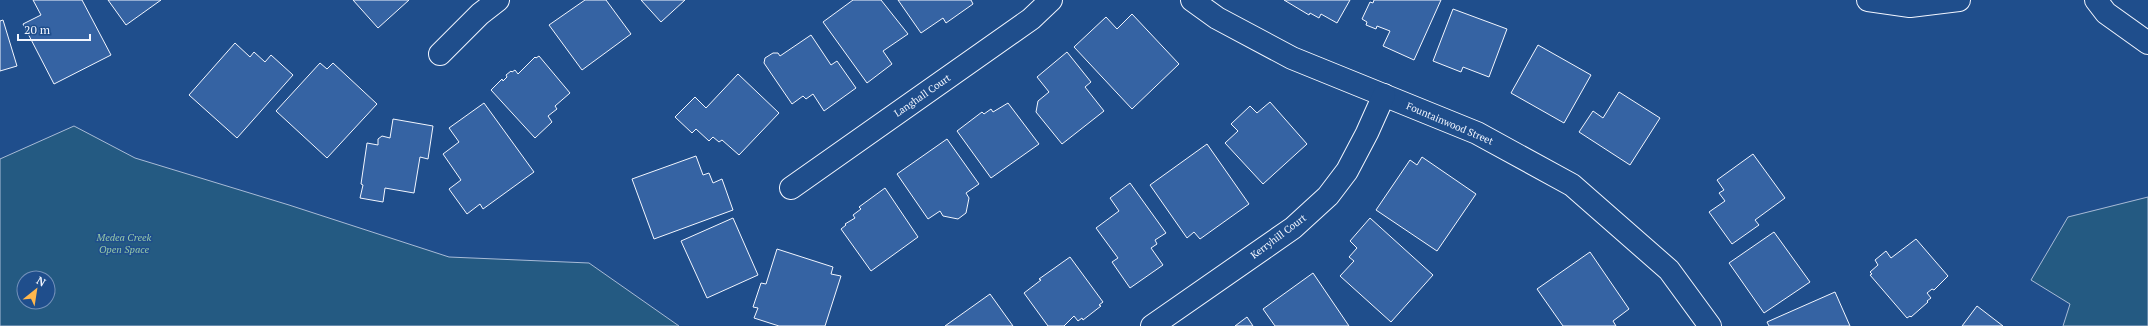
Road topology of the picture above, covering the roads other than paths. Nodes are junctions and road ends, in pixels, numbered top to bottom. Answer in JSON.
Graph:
{"nodes":[{"id":1,"x":498,"y":0,"type":"edge"},
{"id":2,"x":1052,"y":0,"type":"edge"},
{"id":3,"x":1192,"y":0,"type":"edge"},
{"id":4,"x":1868,"y":0,"type":"edge"},
{"id":5,"x":1959,"y":0,"type":"edge"},
{"id":6,"x":2096,"y":0,"type":"edge"},
{"id":7,"x":2148,"y":43,"type":"edge"},
{"id":8,"x":440,"y":54,"type":"dead end"},
{"id":9,"x":1384,"y":95,"type":"junction"},
{"id":10,"x":791,"y":188,"type":"dead end"},
{"id":11,"x":1152,"y":326,"type":"edge"},
{"id":12,"x":1710,"y":326,"type":"edge"}],
"edges":[{"from":1,"to":8,"type":"street"},
{"from":2,"to":10,"type":"street","name":"Langhall Court"},
{"from":3,"to":9,"type":"street","name":"Fountainwood Street"},
{"from":4,"to":5,"type":"street"},
{"from":6,"to":7,"type":"street"},
{"from":9,"to":11,"type":"street","name":"Kerryhill Court"},
{"from":9,"to":12,"type":"street","name":"Fountainwood Street"}]}
